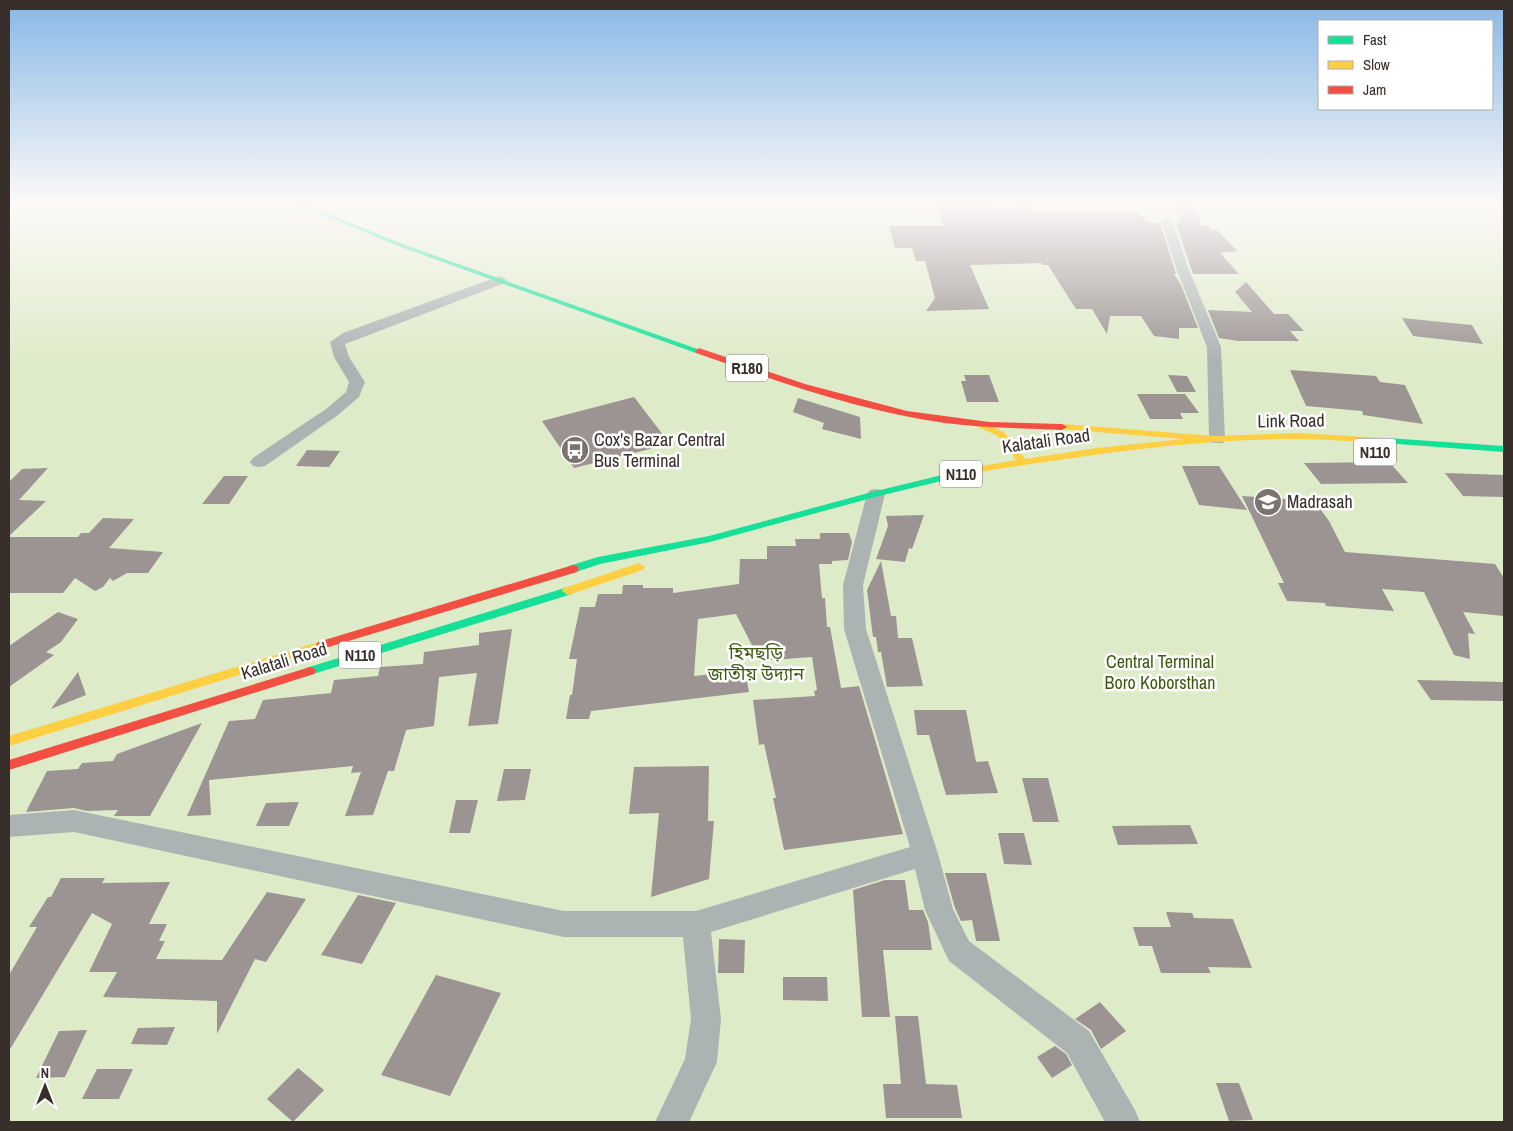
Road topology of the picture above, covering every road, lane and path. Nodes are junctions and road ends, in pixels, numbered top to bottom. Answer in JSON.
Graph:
{"nodes":[{"id":1,"x":434,"y":257,"type":"edge"},
{"id":2,"x":464,"y":257,"type":"edge"},
{"id":3,"x":1178,"y":257,"type":"edge"},
{"id":4,"x":500,"y":280,"type":"junction"},
{"id":5,"x":800,"y":373,"type":"dead end"},
{"id":6,"x":888,"y":397,"type":"dead end"},
{"id":7,"x":952,"y":409,"type":"dead end"},
{"id":8,"x":1032,"y":414,"type":"dead end"},
{"id":9,"x":979,"y":424,"type":"junction"},
{"id":10,"x":1217,"y":439,"type":"junction"},
{"id":11,"x":1247,"y":440,"type":"junction"},
{"id":12,"x":1301,"y":448,"type":"dead end"},
{"id":13,"x":1504,"y":450,"type":"edge"},
{"id":14,"x":1379,"y":452,"type":"dead end"},
{"id":15,"x":1485,"y":460,"type":"dead end"},
{"id":16,"x":1021,"y":461,"type":"junction"},
{"id":17,"x":259,"y":462,"type":"dead end"},
{"id":18,"x":876,"y":494,"type":"junction"},
{"id":19,"x":710,"y":539,"type":"junction"},
{"id":20,"x":9,"y":741,"type":"edge"},
{"id":21,"x":9,"y":765,"type":"edge"},
{"id":22,"x":9,"y":826,"type":"edge"},
{"id":23,"x":925,"y":854,"type":"junction"},
{"id":24,"x":696,"y":924,"type":"junction"},
{"id":25,"x":672,"y":1122,"type":"edge"},
{"id":26,"x":1123,"y":1122,"type":"edge"}],
"edges":[{"from":1,"to":4,"type":"main road","number":"R180"},
{"from":2,"to":5,"type":"main road","number":"R180"},
{"from":3,"to":10,"type":"street"},
{"from":4,"to":9,"type":"main road","number":"R180"},
{"from":4,"to":17,"type":"street"},
{"from":6,"to":7,"type":"main road"},
{"from":8,"to":10,"type":"main road"},
{"from":9,"to":10,"type":"main road","number":"R180"},
{"from":9,"to":16,"type":"main road","number":"R180"},
{"from":10,"to":11,"type":"main road","name":"Kalatali Road","number":"N110"},
{"from":10,"to":16,"type":"main road","name":"Kalatali Road","number":"N110"},
{"from":11,"to":12,"type":"main road","name":"Link Road","number":"N110"},
{"from":11,"to":13,"type":"main road","name":"Link Road","number":"N110"},
{"from":14,"to":15,"type":"main road","number":"N110"},
{"from":16,"to":18,"type":"main road","name":"Kalatali Road","number":"N110"},
{"from":18,"to":19,"type":"main road","name":"Kalatali Road","number":"N110"},
{"from":18,"to":23,"type":"street"},
{"from":19,"to":20,"type":"main road","name":"Kalatali Road","number":"N110"},
{"from":19,"to":21,"type":"main road","name":"Kalatali Road","number":"N110"},
{"from":22,"to":24,"type":"street"},
{"from":23,"to":24,"type":"street"},
{"from":23,"to":26,"type":"street"},
{"from":24,"to":25,"type":"street"}]}
